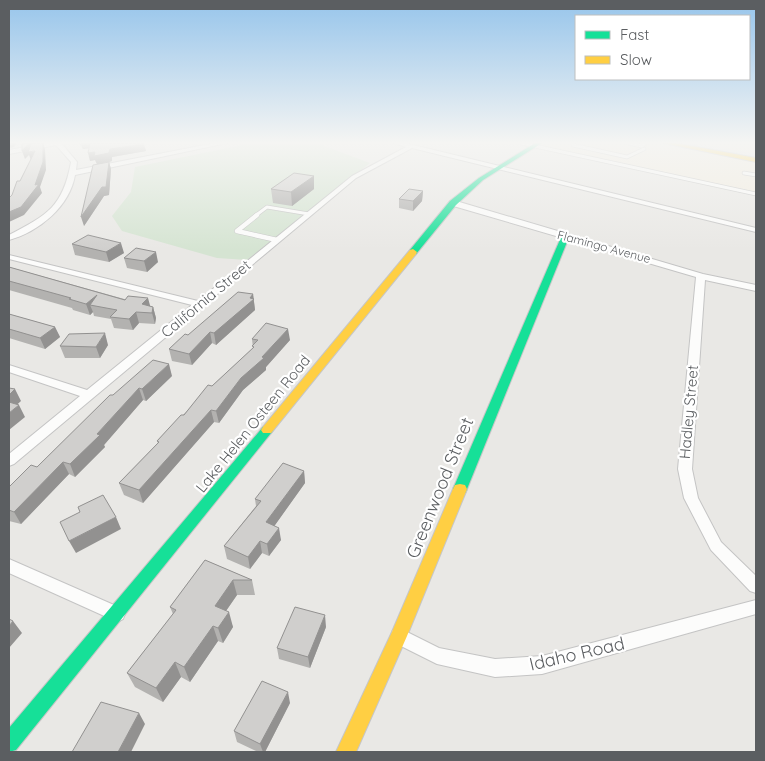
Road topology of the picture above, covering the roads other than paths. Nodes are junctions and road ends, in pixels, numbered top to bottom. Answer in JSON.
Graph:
{"nodes":[{"id":1,"x":71,"y":179,"type":"edge"},
{"id":2,"x":352,"y":179,"type":"edge"},
{"id":3,"x":483,"y":179,"type":"edge"},
{"id":4,"x":540,"y":179,"type":"edge"},
{"id":5,"x":685,"y":179,"type":"edge"},
{"id":6,"x":756,"y":194,"type":"edge"},
{"id":7,"x":452,"y":203,"type":"junction"},
{"id":8,"x":309,"y":214,"type":"junction"},
{"id":9,"x":756,"y":230,"type":"edge"},
{"id":10,"x":565,"y":237,"type":"junction"},
{"id":11,"x":9,"y":238,"type":"edge"},
{"id":12,"x":277,"y":240,"type":"junction"},
{"id":13,"x":9,"y":257,"type":"edge"},
{"id":14,"x":701,"y":276,"type":"junction"},
{"id":15,"x":756,"y":288,"type":"edge"},
{"id":16,"x":200,"y":304,"type":"junction"},
{"id":17,"x":9,"y":368,"type":"edge"},
{"id":18,"x":90,"y":395,"type":"junction"},
{"id":19,"x":9,"y":462,"type":"edge"},
{"id":20,"x":9,"y":566,"type":"edge"},
{"id":21,"x":756,"y":586,"type":"edge"},
{"id":22,"x":756,"y":607,"type":"edge"},
{"id":23,"x":117,"y":614,"type":"junction"},
{"id":24,"x":399,"y":636,"type":"junction"},
{"id":25,"x":9,"y":744,"type":"edge"},
{"id":26,"x":346,"y":752,"type":"edge"}],
"edges":[{"from":1,"to":11,"type":"street"},
{"from":2,"to":8,"type":"street","name":"California Street"},
{"from":3,"to":7,"type":"street","name":"Lake Helen Osteen Road"},
{"from":4,"to":9,"type":"street"},
{"from":5,"to":6,"type":"lane"},
{"from":7,"to":10,"type":"street","name":"Flamingo Avenue"},
{"from":7,"to":23,"type":"street","name":"Lake Helen Osteen Road"},
{"from":8,"to":12,"type":"street","name":"California Street"},
{"from":8,"to":12,"type":"lane"},
{"from":10,"to":14,"type":"street","name":"Flamingo Avenue"},
{"from":10,"to":24,"type":"street","name":"Greenwood Street"},
{"from":12,"to":16,"type":"street","name":"California Street"},
{"from":13,"to":16,"type":"street"},
{"from":14,"to":15,"type":"street","name":"Flamingo Avenue"},
{"from":14,"to":21,"type":"street","name":"Hadley Street"},
{"from":16,"to":18,"type":"street","name":"California Street"},
{"from":17,"to":18,"type":"street"},
{"from":18,"to":19,"type":"street","name":"California Street"},
{"from":20,"to":23,"type":"street"},
{"from":22,"to":24,"type":"street","name":"Idaho Road"},
{"from":23,"to":25,"type":"street","name":"Lake Helen Osteen Road"},
{"from":24,"to":26,"type":"street","name":"Greenwood Street"}]}
